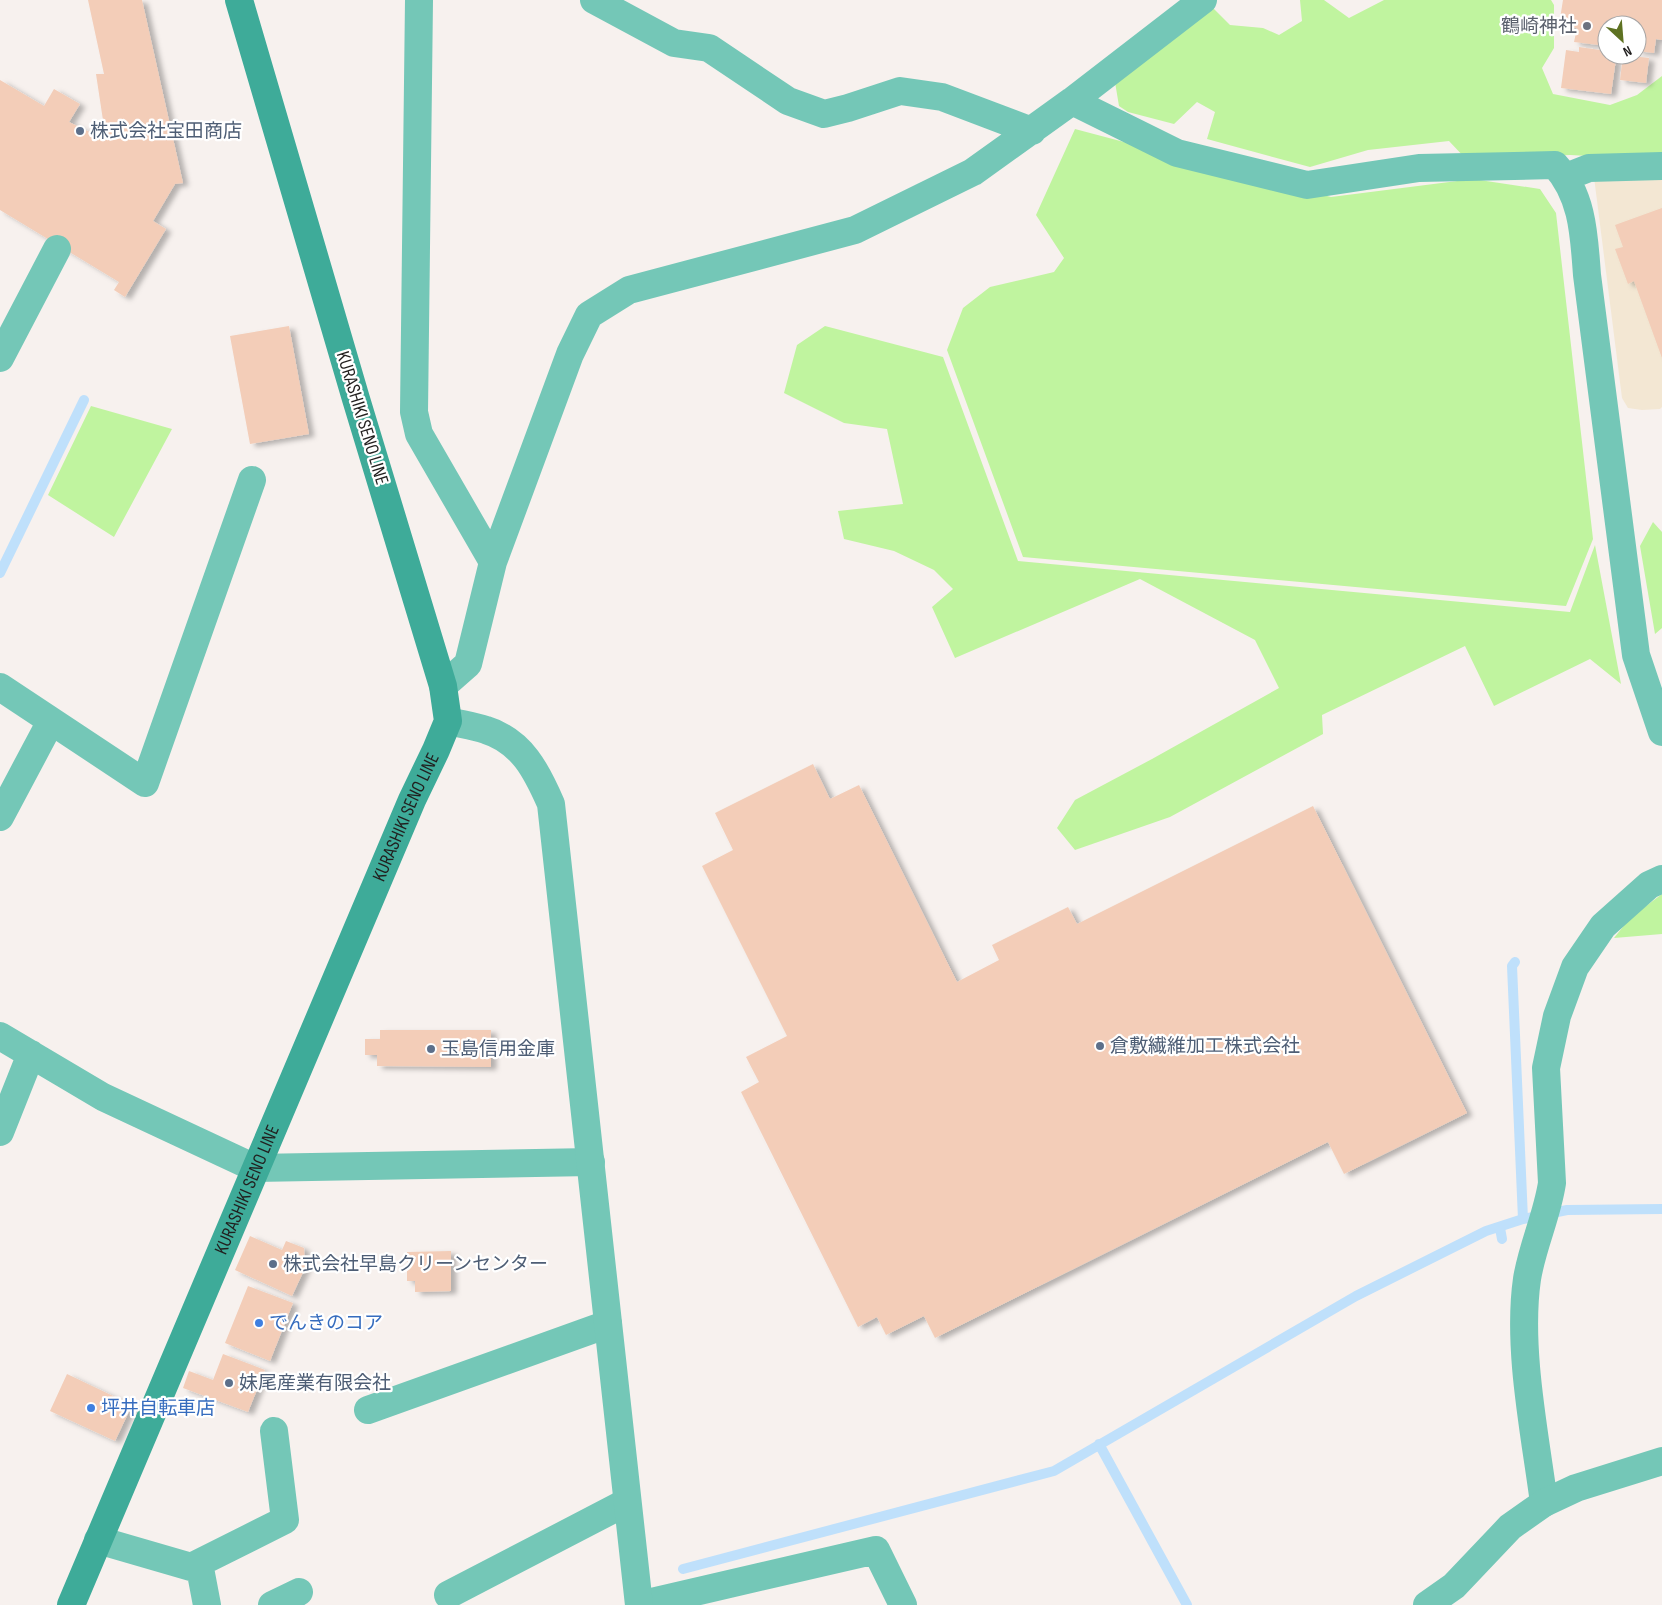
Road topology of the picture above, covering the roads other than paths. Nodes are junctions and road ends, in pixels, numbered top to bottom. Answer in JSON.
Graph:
{"nodes":[{"id":1,"x":239,"y":0,"type":"edge"},
{"id":2,"x":419,"y":0,"type":"edge"},
{"id":3,"x":594,"y":0,"type":"edge"},
{"id":4,"x":1203,"y":0,"type":"edge"},
{"id":5,"x":1072,"y":101,"type":"junction"},
{"id":6,"x":1032,"y":131,"type":"junction"},
{"id":7,"x":1662,"y":166,"type":"edge"},
{"id":8,"x":1566,"y":177,"type":"junction"},
{"id":9,"x":57,"y":249,"type":"dead end"},
{"id":10,"x":0,"y":358,"type":"edge"},
{"id":11,"x":252,"y":480,"type":"dead end"},
{"id":12,"x":493,"y":562,"type":"junction"},
{"id":13,"x":443,"y":686,"type":"junction"},
{"id":14,"x":0,"y":687,"type":"edge"},
{"id":15,"x":51,"y":721,"type":"junction"},
{"id":16,"x":448,"y":721,"type":"junction"},
{"id":17,"x":1662,"y":732,"type":"edge"},
{"id":18,"x":0,"y":817,"type":"edge"},
{"id":19,"x":1662,"y":879,"type":"edge"},
{"id":20,"x":0,"y":1036,"type":"edge"},
{"id":21,"x":31,"y":1054,"type":"junction"},
{"id":22,"x":0,"y":1132,"type":"edge"},
{"id":23,"x":591,"y":1162,"type":"junction"},
{"id":24,"x":255,"y":1168,"type":"junction"},
{"id":25,"x":608,"y":1324,"type":"junction"},
{"id":26,"x":368,"y":1410,"type":"dead end"},
{"id":27,"x":274,"y":1431,"type":"dead end"},
{"id":28,"x":1662,"y":1461,"type":"edge"},
{"id":29,"x":628,"y":1502,"type":"junction"},
{"id":30,"x":1544,"y":1503,"type":"junction"},
{"id":31,"x":98,"y":1540,"type":"junction"},
{"id":32,"x":199,"y":1563,"type":"junction"},
{"id":33,"x":299,"y":1592,"type":"dead end"},
{"id":34,"x":448,"y":1595,"type":"dead end"},
{"id":35,"x":71,"y":1605,"type":"edge"},
{"id":36,"x":207,"y":1605,"type":"edge"},
{"id":37,"x":272,"y":1605,"type":"edge"},
{"id":38,"x":639,"y":1605,"type":"edge"},
{"id":39,"x":904,"y":1605,"type":"edge"},
{"id":40,"x":1427,"y":1605,"type":"edge"}],
"edges":[{"from":1,"to":13,"type":"main road","name":"KURASHIKI SENO LINE"},
{"from":2,"to":12,"type":"street"},
{"from":3,"to":6,"type":"street"},
{"from":4,"to":5,"type":"street"},
{"from":5,"to":6,"type":"street"},
{"from":5,"to":8,"type":"street"},
{"from":6,"to":12,"type":"street"},
{"from":7,"to":8,"type":"street"},
{"from":8,"to":17,"type":"street"},
{"from":9,"to":10,"type":"street"},
{"from":11,"to":15,"type":"street"},
{"from":12,"to":13,"type":"street"},
{"from":13,"to":16,"type":"main road","name":"KURASHIKI SENO LINE"},
{"from":14,"to":15,"type":"street"},
{"from":15,"to":18,"type":"street"},
{"from":16,"to":23,"type":"street"},
{"from":16,"to":24,"type":"main road","name":"KURASHIKI SENO LINE"},
{"from":19,"to":30,"type":"street"},
{"from":20,"to":21,"type":"street"},
{"from":21,"to":22,"type":"street"},
{"from":21,"to":24,"type":"street"},
{"from":23,"to":24,"type":"street"},
{"from":23,"to":25,"type":"street"},
{"from":24,"to":31,"type":"main road","name":"KURASHIKI SENO LINE"},
{"from":25,"to":26,"type":"street"},
{"from":25,"to":29,"type":"street"},
{"from":27,"to":32,"type":"street"},
{"from":28,"to":30,"type":"street"},
{"from":29,"to":34,"type":"street"},
{"from":29,"to":38,"type":"street"},
{"from":30,"to":40,"type":"street"},
{"from":31,"to":32,"type":"street"},
{"from":31,"to":35,"type":"main road","name":"KURASHIKI SENO LINE"},
{"from":32,"to":36,"type":"street"},
{"from":33,"to":37,"type":"street"},
{"from":38,"to":39,"type":"street"}]}
